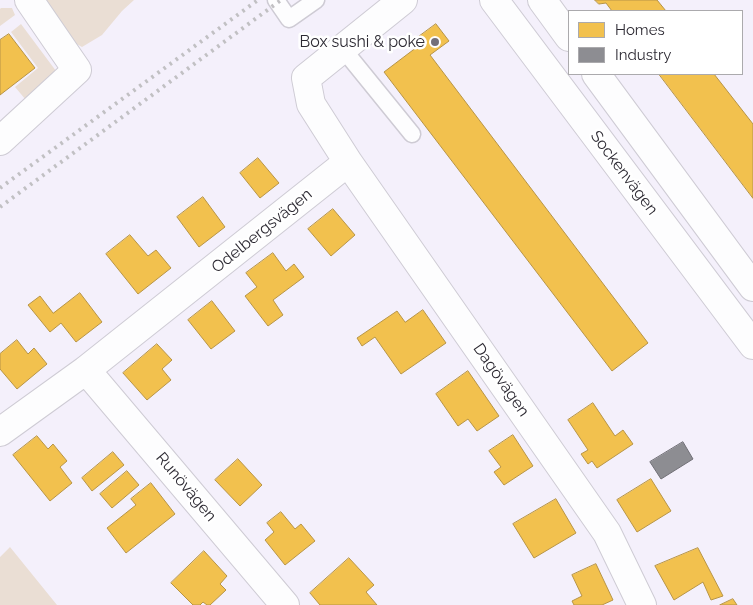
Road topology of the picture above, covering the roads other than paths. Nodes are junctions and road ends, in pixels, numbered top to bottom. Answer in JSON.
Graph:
{"nodes":[{"id":1,"x":29,"y":0,"type":"edge"},
{"id":2,"x":276,"y":0,"type":"edge"},
{"id":3,"x":316,"y":0,"type":"edge"},
{"id":4,"x":403,"y":0,"type":"edge"},
{"id":5,"x":494,"y":0,"type":"edge"},
{"id":6,"x":542,"y":0,"type":"edge"},
{"id":7,"x":568,"y":36,"type":"edge"},
{"id":8,"x":343,"y":49,"type":"junction"},
{"id":9,"x":597,"y":75,"type":"edge"},
{"id":10,"x":412,"y":134,"type":"dead end"},
{"id":11,"x":0,"y":141,"type":"edge"},
{"id":12,"x":348,"y":162,"type":"junction"},
{"id":13,"x":752,"y":282,"type":"edge"},
{"id":14,"x":753,"y":346,"type":"edge"},
{"id":15,"x":86,"y":370,"type":"junction"},
{"id":16,"x":0,"y":432,"type":"edge"},
{"id":17,"x":285,"y":605,"type":"edge"},
{"id":18,"x":642,"y":605,"type":"edge"}],
"edges":[{"from":1,"to":11,"type":"street"},
{"from":2,"to":3,"type":"lane"},
{"from":4,"to":8,"type":"street"},
{"from":5,"to":14,"type":"street","name":"Sockenvägen"},
{"from":6,"to":7,"type":"street"},
{"from":8,"to":10,"type":"lane"},
{"from":8,"to":12,"type":"street"},
{"from":9,"to":13,"type":"street"},
{"from":12,"to":15,"type":"street","name":"Odelbergsvägen"},
{"from":12,"to":18,"type":"street","name":"Dagövägen"},
{"from":15,"to":16,"type":"street","name":"Odelbergsvägen"},
{"from":15,"to":17,"type":"street","name":"Runövägen"}]}
